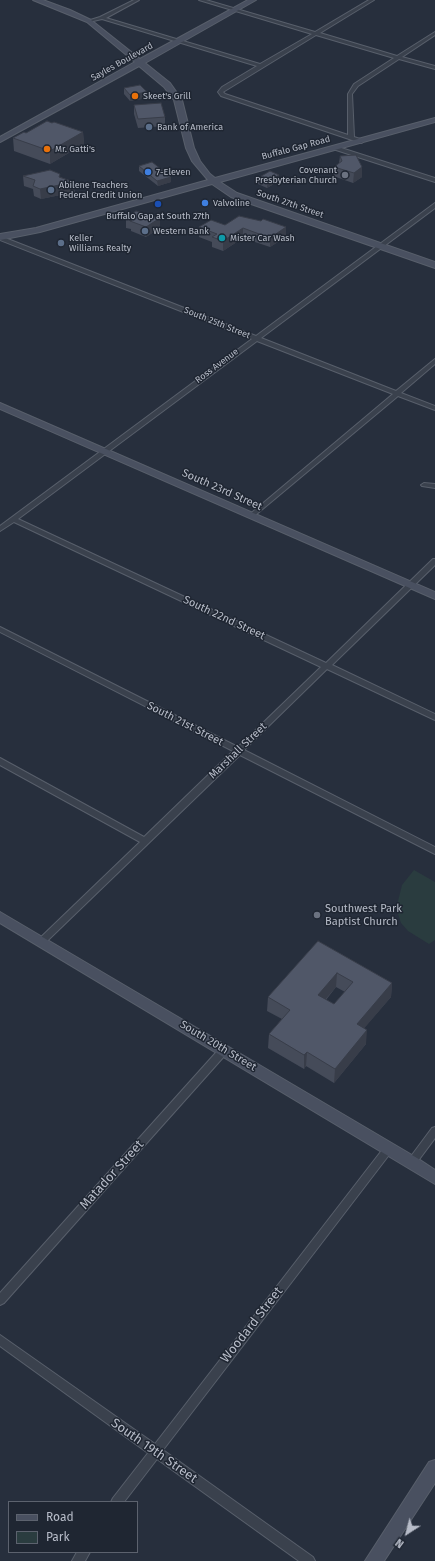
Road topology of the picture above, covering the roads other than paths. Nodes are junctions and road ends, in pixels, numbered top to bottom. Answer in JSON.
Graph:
{"nodes":[{"id":1,"x":36,"y":0,"type":"edge"},
{"id":2,"x":137,"y":0,"type":"edge"},
{"id":3,"x":201,"y":0,"type":"edge"},
{"id":4,"x":253,"y":0,"type":"edge"},
{"id":5,"x":372,"y":0,"type":"edge"},
{"id":6,"x":235,"y":10,"type":"junction"},
{"id":7,"x":102,"y":18,"type":"junction"},
{"id":8,"x":88,"y":21,"type":"junction"},
{"id":9,"x":316,"y":33,"type":"junction"},
{"id":10,"x":435,"y":33,"type":"edge"},
{"id":11,"x":179,"y":41,"type":"junction"},
{"id":12,"x":397,"y":57,"type":"junction"},
{"id":13,"x":140,"y":63,"type":"junction"},
{"id":14,"x":261,"y":66,"type":"junction"},
{"id":15,"x":435,"y":68,"type":"edge"},
{"id":16,"x":435,"y":120,"type":"edge"},
{"id":17,"x":351,"y":137,"type":"junction"},
{"id":18,"x":0,"y":140,"type":"edge"},
{"id":19,"x":361,"y":141,"type":"junction"},
{"id":20,"x":336,"y":148,"type":"junction"},
{"id":21,"x":198,"y":165,"type":"junction"},
{"id":22,"x":247,"y":172,"type":"junction"},
{"id":23,"x":435,"y":180,"type":"edge"},
{"id":24,"x":212,"y":181,"type":"junction"},
{"id":25,"x":242,"y":198,"type":"junction"},
{"id":26,"x":435,"y":205,"type":"edge"},
{"id":27,"x":0,"y":237,"type":"edge"},
{"id":28,"x":380,"y":246,"type":"junction"},
{"id":29,"x":435,"y":265,"type":"edge"},
{"id":30,"x":255,"y":338,"type":"junction"},
{"id":31,"x":435,"y":361,"type":"edge"},
{"id":32,"x":397,"y":392,"type":"junction"},
{"id":33,"x":2,"y":408,"type":"edge"},
{"id":34,"x":435,"y":408,"type":"edge"},
{"id":35,"x":103,"y":451,"type":"junction"},
{"id":36,"x":424,"y":485,"type":"dead end"},
{"id":37,"x":435,"y":486,"type":"edge"},
{"id":38,"x":251,"y":516,"type":"junction"},
{"id":39,"x":14,"y":518,"type":"junction"},
{"id":40,"x":0,"y":529,"type":"edge"},
{"id":41,"x":435,"y":562,"type":"edge"},
{"id":42,"x":410,"y":585,"type":"junction"},
{"id":43,"x":435,"y":596,"type":"edge"},
{"id":44,"x":0,"y":629,"type":"edge"},
{"id":45,"x":326,"y":666,"type":"junction"},
{"id":46,"x":435,"y":717,"type":"edge"},
{"id":47,"x":238,"y":751,"type":"junction"},
{"id":48,"x":0,"y":761,"type":"edge"},
{"id":49,"x":145,"y":841,"type":"junction"},
{"id":50,"x":435,"y":851,"type":"edge"},
{"id":51,"x":0,"y":917,"type":"edge"},
{"id":52,"x":42,"y":941,"type":"junction"},
{"id":53,"x":224,"y":1050,"type":"junction"},
{"id":54,"x":435,"y":1131,"type":"edge"},
{"id":55,"x":389,"y":1148,"type":"junction"},
{"id":56,"x":412,"y":1162,"type":"junction"},
{"id":57,"x":435,"y":1178,"type":"edge"},
{"id":58,"x":0,"y":1300,"type":"edge"},
{"id":59,"x":0,"y":1340,"type":"edge"},
{"id":60,"x":155,"y":1452,"type":"junction"},
{"id":61,"x":435,"y":1468,"type":"edge"},
{"id":62,"x":118,"y":1501,"type":"edge"},
{"id":63,"x":309,"y":1561,"type":"edge"},
{"id":64,"x":374,"y":1561,"type":"edge"}],
"edges":[{"from":1,"to":8,"type":"main road","name":"South 27th Street"},
{"from":2,"to":7,"type":"street"},
{"from":3,"to":6,"type":"street"},
{"from":4,"to":6,"type":"main road","name":"Sayles Boulevard"},
{"from":5,"to":9,"type":"street"},
{"from":6,"to":9,"type":"street"},
{"from":6,"to":11,"type":"main road","name":"Sayles Boulevard"},
{"from":7,"to":8,"type":"street"},
{"from":7,"to":11,"type":"street"},
{"from":8,"to":13,"type":"main road","name":"South 27th Street"},
{"from":9,"to":12,"type":"street"},
{"from":9,"to":14,"type":"street"},
{"from":10,"to":12,"type":"street"},
{"from":11,"to":13,"type":"main road","name":"Sayles Boulevard"},
{"from":11,"to":14,"type":"street"},
{"from":12,"to":15,"type":"street"},
{"from":12,"to":17,"type":"street"},
{"from":13,"to":18,"type":"main road","name":"Sayles Boulevard"},
{"from":13,"to":21,"type":"main road","name":"South 27th Street"},
{"from":14,"to":17,"type":"street"},
{"from":16,"to":19,"type":"main road","name":"Buffalo Gap Road"},
{"from":17,"to":19,"type":"street"},
{"from":19,"to":20,"type":"main road","name":"Buffalo Gap Road"},
{"from":20,"to":22,"type":"main road","name":"Buffalo Gap Road"},
{"from":20,"to":23,"type":"street"},
{"from":21,"to":22,"type":"main road"},
{"from":21,"to":24,"type":"main road","name":"South 27th Street"},
{"from":22,"to":24,"type":"main road","name":"Buffalo Gap Road"},
{"from":22,"to":25,"type":"main road"},
{"from":24,"to":25,"type":"main road","name":"South 27th Street"},
{"from":24,"to":27,"type":"main road","name":"Buffalo Gap Road"},
{"from":25,"to":28,"type":"main road","name":"South 27th Street"},
{"from":26,"to":28,"type":"street","name":"Ross Avenue"},
{"from":27,"to":30,"type":"street","name":"South 25th Street"},
{"from":28,"to":29,"type":"main road","name":"South 27th Street"},
{"from":28,"to":30,"type":"street","name":"Ross Avenue"},
{"from":30,"to":32,"type":"street","name":"South 25th Street"},
{"from":30,"to":35,"type":"street","name":"Ross Avenue"},
{"from":31,"to":32,"type":"street"},
{"from":32,"to":34,"type":"street","name":"South 25th Street"},
{"from":32,"to":38,"type":"street"},
{"from":33,"to":35,"type":"main road","name":"South 23rd Street"},
{"from":35,"to":38,"type":"main road","name":"South 23rd Street"},
{"from":35,"to":39,"type":"street","name":"Ross Avenue"},
{"from":36,"to":37,"type":"street"},
{"from":38,"to":42,"type":"main road","name":"South 23rd Street"},
{"from":39,"to":40,"type":"street","name":"Ross Avenue"},
{"from":39,"to":45,"type":"street","name":"South 22nd Street"},
{"from":41,"to":42,"type":"street","name":"Marshall Street"},
{"from":42,"to":43,"type":"main road","name":"South 23rd Street"},
{"from":42,"to":45,"type":"street","name":"Marshall Street"},
{"from":44,"to":47,"type":"street","name":"South 21st Street"},
{"from":45,"to":46,"type":"street","name":"South 22nd Street"},
{"from":45,"to":47,"type":"street","name":"Marshall Street"},
{"from":47,"to":49,"type":"street","name":"Marshall Street"},
{"from":47,"to":50,"type":"street","name":"South 21st Street"},
{"from":48,"to":49,"type":"street"},
{"from":49,"to":52,"type":"street","name":"Marshall Street"},
{"from":51,"to":52,"type":"main road","name":"South 20th Street"},
{"from":52,"to":53,"type":"main road","name":"South 20th Street"},
{"from":53,"to":55,"type":"main road","name":"South 20th Street"},
{"from":53,"to":58,"type":"street","name":"Matador Street"},
{"from":54,"to":56,"type":"street"},
{"from":55,"to":56,"type":"main road","name":"South 20th Street"},
{"from":55,"to":60,"type":"street","name":"Woodard Street"},
{"from":56,"to":57,"type":"main road","name":"South 20th Street"},
{"from":59,"to":60,"type":"street","name":"South 19th Street"},
{"from":60,"to":62,"type":"street","name":"Woodard Street"},
{"from":60,"to":63,"type":"street","name":"South 19th Street"},
{"from":61,"to":64,"type":"main road"}]}
